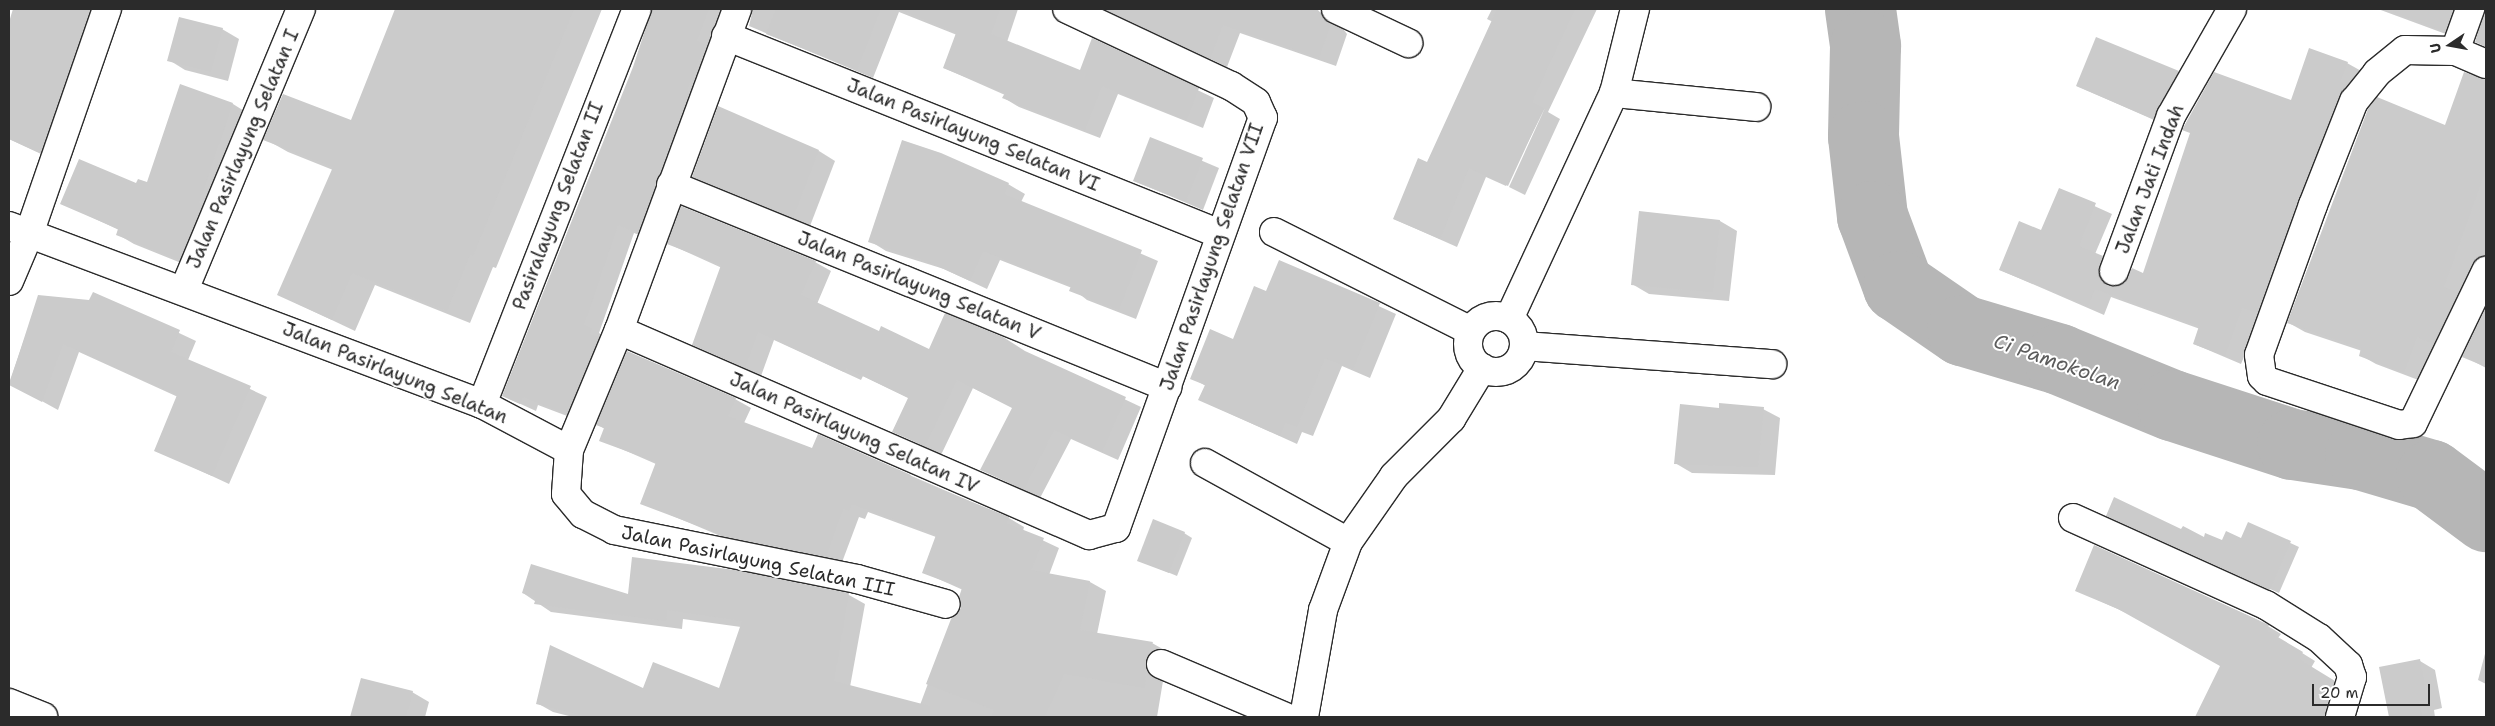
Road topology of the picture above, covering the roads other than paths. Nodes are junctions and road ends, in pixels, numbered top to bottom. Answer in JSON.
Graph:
{"nodes":[{"id":1,"x":107,"y":9,"type":"edge"},
{"id":2,"x":301,"y":9,"type":"edge"},
{"id":3,"x":636,"y":9,"type":"edge"},
{"id":4,"x":737,"y":9,"type":"edge"},
{"id":5,"x":1067,"y":9,"type":"edge"},
{"id":6,"x":1336,"y":9,"type":"edge"},
{"id":7,"x":1635,"y":9,"type":"edge"},
{"id":8,"x":2232,"y":9,"type":"edge"},
{"id":9,"x":2470,"y":9,"type":"edge"},
{"id":10,"x":726,"y":36,"type":"junction"},
{"id":11,"x":1408,"y":43,"type":"dead end"},
{"id":12,"x":2456,"y":51,"type":"junction"},
{"id":13,"x":2486,"y":64,"type":"edge"},
{"id":14,"x":1614,"y":93,"type":"junction"},
{"id":15,"x":1756,"y":107,"type":"dead end"},
{"id":16,"x":670,"y":186,"type":"junction"},
{"id":17,"x":19,"y":230,"type":"edge"},
{"id":18,"x":1274,"y":232,"type":"dead end"},
{"id":19,"x":1220,"y":234,"type":"junction"},
{"id":20,"x":2114,"y":271,"type":"dead end"},
{"id":21,"x":2486,"y":272,"type":"edge"},
{"id":22,"x":9,"y":281,"type":"edge"},
{"id":23,"x":184,"y":290,"type":"junction"},
{"id":24,"x":1509,"y":319,"type":"junction"},
{"id":25,"x":619,"y":330,"type":"junction"},
{"id":26,"x":1471,"y":331,"type":"junction"},
{"id":27,"x":1524,"y":346,"type":"junction"},
{"id":28,"x":1772,"y":364,"type":"dead end"},
{"id":29,"x":1482,"y":368,"type":"junction"},
{"id":30,"x":1167,"y":387,"type":"junction"},
{"id":31,"x":482,"y":404,"type":"junction"},
{"id":32,"x":569,"y":450,"type":"junction"},
{"id":33,"x":1205,"y":463,"type":"dead end"},
{"id":34,"x":2073,"y":518,"type":"dead end"},
{"id":35,"x":1088,"y":535,"type":"joint"},
{"id":36,"x":1348,"y":542,"type":"junction"},
{"id":37,"x":946,"y":604,"type":"dead end"},
{"id":38,"x":1161,"y":664,"type":"dead end"},
{"id":39,"x":9,"y":703,"type":"edge"},
{"id":40,"x":43,"y":717,"type":"edge"},
{"id":41,"x":1285,"y":717,"type":"edge"},
{"id":42,"x":1304,"y":717,"type":"edge"},
{"id":43,"x":2340,"y":717,"type":"edge"}],
"edges":[{"from":1,"to":17,"type":"street"},
{"from":2,"to":23,"type":"street","name":"Jalan Pasirlayung Selatan I"},
{"from":3,"to":31,"type":"street","name":"Pasiralayung Selatan II"},
{"from":4,"to":10,"type":"street"},
{"from":5,"to":19,"type":"street","name":"Jalan Pasirlayung Selatan VII"},
{"from":6,"to":11,"type":"street"},
{"from":7,"to":14,"type":"street"},
{"from":8,"to":20,"type":"street","name":"Jalan Jati Indah"},
{"from":9,"to":12,"type":"street"},
{"from":10,"to":16,"type":"street"},
{"from":10,"to":19,"type":"street","name":"Jalan Pasirlayung Selatan VI"},
{"from":12,"to":13,"type":"street"},
{"from":12,"to":21,"type":"street"},
{"from":14,"to":15,"type":"street"},
{"from":14,"to":24,"type":"street"},
{"from":16,"to":25,"type":"street"},
{"from":16,"to":30,"type":"street","name":"Jalan Pasirlayung Selatan V"},
{"from":17,"to":22,"type":"street"},
{"from":17,"to":23,"type":"street","name":"Jalan Pasirlayung Selatan"},
{"from":18,"to":26,"type":"street"},
{"from":19,"to":30,"type":"street","name":"Jalan Pasirlayung Selatan VII"},
{"from":23,"to":31,"type":"street","name":"Jalan Pasirlayung Selatan"},
{"from":24,"to":26,"type":"street"},
{"from":24,"to":27,"type":"street"},
{"from":25,"to":32,"type":"street"},
{"from":25,"to":35,"type":"street","name":"Jalan Pasirlayung Selatan IV"},
{"from":26,"to":29,"type":"street"},
{"from":27,"to":28,"type":"street"},
{"from":27,"to":29,"type":"street"},
{"from":29,"to":36,"type":"street"},
{"from":30,"to":35,"type":"street","name":"Jalan Pasirlayung Selatan VII"},
{"from":31,"to":32,"type":"street","name":"Jalan Pasirlayung Selatan"},
{"from":32,"to":37,"type":"street","name":"Jalan Pasirlayung Selatan III"},
{"from":33,"to":36,"type":"street"},
{"from":34,"to":43,"type":"street"},
{"from":36,"to":42,"type":"street"},
{"from":38,"to":41,"type":"street"},
{"from":39,"to":40,"type":"street"}]}
